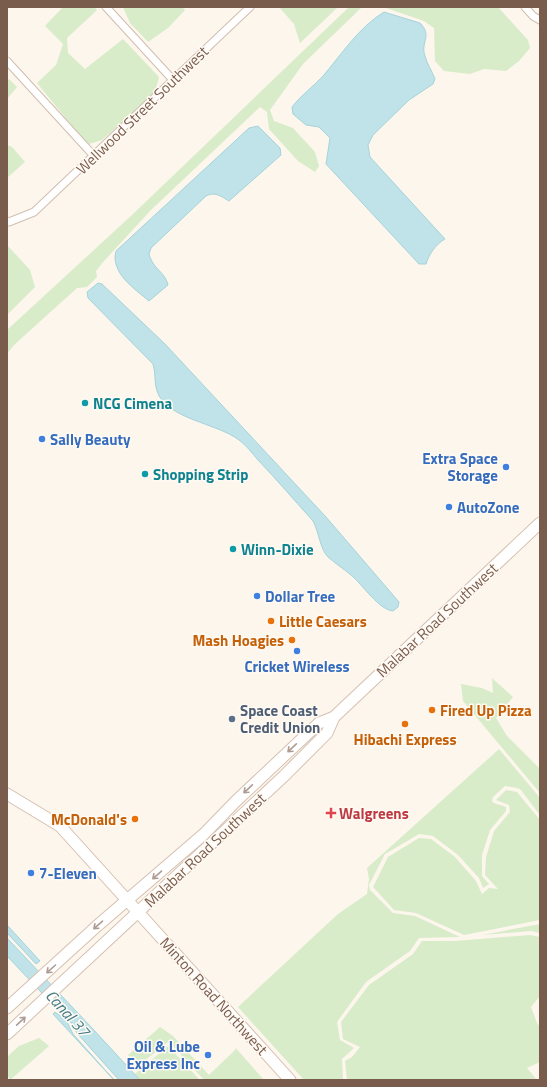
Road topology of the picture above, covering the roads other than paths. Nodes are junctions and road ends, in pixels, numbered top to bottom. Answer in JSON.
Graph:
{"nodes":[{"id":1,"x":106,"y":7,"type":"edge"},
{"id":2,"x":250,"y":7,"type":"edge"},
{"id":3,"x":525,"y":7,"type":"edge"},
{"id":4,"x":540,"y":20,"type":"edge"},
{"id":5,"x":7,"y":61,"type":"edge"},
{"id":6,"x":173,"y":80,"type":"junction"},
{"id":7,"x":94,"y":156,"type":"junction"},
{"id":8,"x":7,"y":221,"type":"edge"},
{"id":9,"x":540,"y":523,"type":"edge"},
{"id":10,"x":334,"y":717,"type":"junction"},
{"id":11,"x":7,"y":794,"type":"edge"},
{"id":12,"x":128,"y":900,"type":"junction"},
{"id":13,"x":139,"y":912,"type":"junction"},
{"id":14,"x":7,"y":1008,"type":"edge"},
{"id":15,"x":7,"y":1034,"type":"edge"},
{"id":16,"x":290,"y":1080,"type":"edge"}],
"edges":[{"from":1,"to":6,"type":"street"},
{"from":2,"to":6,"type":"street","name":"Wellwood Street Southwest"},
{"from":3,"to":4,"type":"street"},
{"from":5,"to":7,"type":"street"},
{"from":6,"to":7,"type":"street","name":"Wellwood Street Southwest"},
{"from":7,"to":8,"type":"street","name":"Wellwood Street Southwest"},
{"from":9,"to":10,"type":"main road","name":"Malabar Road Southwest"},
{"from":10,"to":12,"type":"main road","name":"Malabar Road Southwest","one_way":true},
{"from":10,"to":13,"type":"main road","name":"Malabar Road Southwest"},
{"from":11,"to":12,"type":"main road","name":"Minton Road Northwest"},
{"from":12,"to":13,"type":"main road","name":"Minton Road Northwest"},
{"from":12,"to":14,"type":"main road","name":"Malabar Road Southwest","one_way":true},
{"from":15,"to":13,"type":"main road","name":"Malabar Road Southwest","one_way":true},
{"from":13,"to":16,"type":"main road","name":"Minton Road Northwest"}]}
